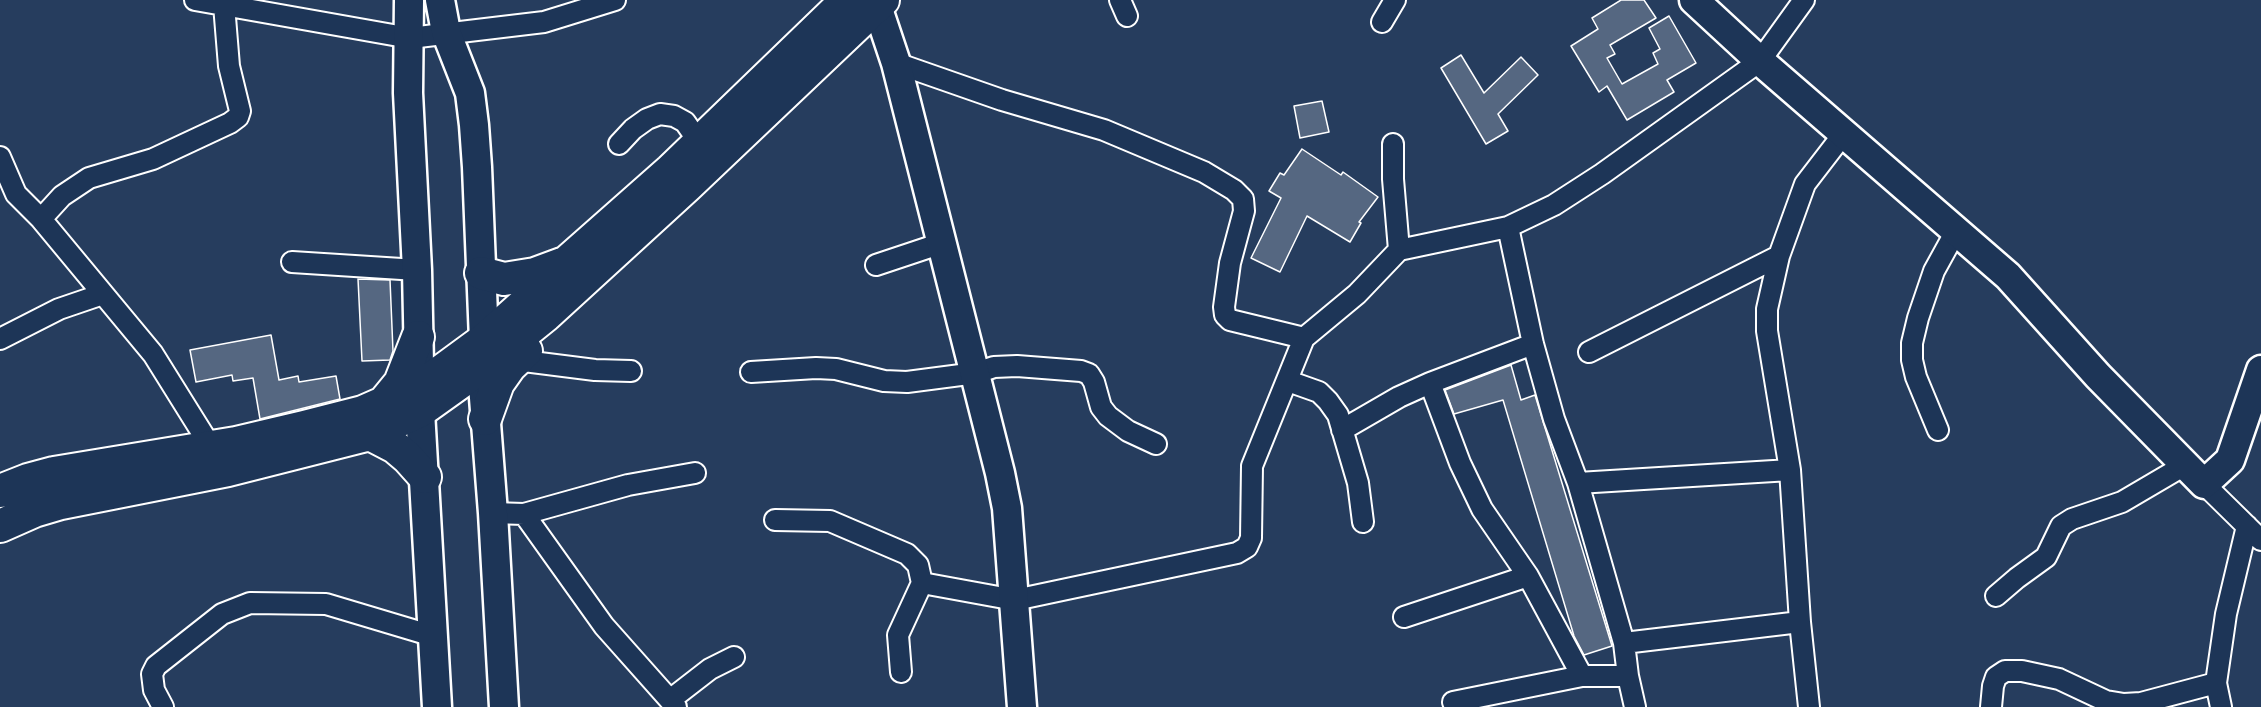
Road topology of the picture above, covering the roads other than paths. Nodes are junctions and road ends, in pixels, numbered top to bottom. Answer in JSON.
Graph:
{"nodes":[{"id":1,"x":195,"y":0,"type":"edge"},
{"id":2,"x":409,"y":0,"type":"edge"},
{"id":3,"x":440,"y":0,"type":"edge"},
{"id":4,"x":615,"y":0,"type":"edge"},
{"id":5,"x":1395,"y":0,"type":"edge"},
{"id":6,"x":1694,"y":0,"type":"edge"},
{"id":7,"x":1804,"y":0,"type":"edge"},
{"id":8,"x":870,"y":1,"type":"edge"},
{"id":9,"x":224,"y":5,"type":"junction"},
{"id":10,"x":1382,"y":22,"type":"dead end"},
{"id":11,"x":447,"y":32,"type":"junction"},
{"id":12,"x":410,"y":38,"type":"junction"},
{"id":13,"x":1760,"y":61,"type":"junction"},
{"id":14,"x":896,"y":63,"type":"junction"},
{"id":15,"x":1845,"y":132,"type":"junction"},
{"id":16,"x":699,"y":142,"type":"junction"},
{"id":17,"x":619,"y":144,"type":"dead end"},
{"id":18,"x":1393,"y":144,"type":"dead end"},
{"id":19,"x":0,"y":157,"type":"edge"},
{"id":20,"x":41,"y":219,"type":"junction"},
{"id":21,"x":1508,"y":227,"type":"junction"},
{"id":22,"x":1956,"y":231,"type":"junction"},
{"id":23,"x":942,"y":243,"type":"junction"},
{"id":24,"x":1400,"y":250,"type":"junction"},
{"id":25,"x":1779,"y":256,"type":"junction"},
{"id":26,"x":292,"y":262,"type":"dead end"},
{"id":27,"x":876,"y":266,"type":"dead end"},
{"id":28,"x":417,"y":270,"type":"junction"},
{"id":29,"x":577,"y":270,"type":"junction"},
{"id":30,"x":481,"y":273,"type":"junction"},
{"id":31,"x":103,"y":294,"type":"junction"},
{"id":32,"x":418,"y":337,"type":"junction"},
{"id":33,"x":1304,"y":338,"type":"junction"},
{"id":34,"x":0,"y":339,"type":"edge"},
{"id":35,"x":1533,"y":344,"type":"junction"},
{"id":36,"x":1589,"y":352,"type":"dead end"},
{"id":37,"x":483,"y":353,"type":"junction"},
{"id":38,"x":516,"y":360,"type":"junction"},
{"id":39,"x":2261,"y":370,"type":"edge"},
{"id":40,"x":631,"y":371,"type":"dead end"},
{"id":41,"x":751,"y":372,"type":"dead end"},
{"id":42,"x":976,"y":373,"type":"junction"},
{"id":43,"x":1288,"y":381,"type":"junction"},
{"id":44,"x":1430,"y":383,"type":"junction"},
{"id":45,"x":420,"y":399,"type":"junction"},
{"id":46,"x":381,"y":405,"type":"junction"},
{"id":47,"x":485,"y":419,"type":"junction"},
{"id":48,"x":1342,"y":430,"type":"junction"},
{"id":49,"x":1938,"y":430,"type":"dead end"},
{"id":50,"x":370,"y":434,"type":"junction"},
{"id":51,"x":1156,"y":444,"type":"dead end"},
{"id":52,"x":211,"y":447,"type":"junction"},
{"id":53,"x":1790,"y":470,"type":"junction"},
{"id":54,"x":695,"y":473,"type":"dead end"},
{"id":55,"x":2194,"y":475,"type":"junction"},
{"id":56,"x":425,"y":477,"type":"junction"},
{"id":57,"x":1578,"y":483,"type":"junction"},
{"id":58,"x":0,"y":491,"type":"edge"},
{"id":59,"x":493,"y":513,"type":"junction"},
{"id":60,"x":524,"y":514,"type":"junction"},
{"id":61,"x":775,"y":520,"type":"dead end"},
{"id":62,"x":1363,"y":522,"type":"dead end"},
{"id":63,"x":0,"y":526,"type":"edge"},
{"id":64,"x":2254,"y":533,"type":"edge"},
{"id":65,"x":1528,"y":576,"type":"junction"},
{"id":66,"x":922,"y":582,"type":"junction"},
{"id":67,"x":1996,"y":596,"type":"dead end"},
{"id":68,"x":1015,"y":600,"type":"junction"},
{"id":69,"x":1404,"y":617,"type":"dead end"},
{"id":70,"x":1800,"y":622,"type":"junction"},
{"id":71,"x":433,"y":636,"type":"junction"},
{"id":72,"x":1624,"y":643,"type":"junction"},
{"id":73,"x":735,"y":657,"type":"dead end"},
{"id":74,"x":901,"y":672,"type":"dead end"},
{"id":75,"x":1582,"y":676,"type":"junction"},
{"id":76,"x":1628,"y":676,"type":"junction"},
{"id":77,"x":2216,"y":683,"type":"junction"},
{"id":78,"x":1453,"y":702,"type":"dead end"},
{"id":79,"x":673,"y":704,"type":"edge"},
{"id":80,"x":163,"y":707,"type":"edge"},
{"id":81,"x":437,"y":707,"type":"edge"},
{"id":82,"x":504,"y":707,"type":"edge"},
{"id":83,"x":1022,"y":707,"type":"edge"},
{"id":84,"x":1635,"y":707,"type":"edge"},
{"id":85,"x":1809,"y":707,"type":"edge"},
{"id":86,"x":1991,"y":707,"type":"edge"},
{"id":87,"x":2221,"y":707,"type":"edge"}],
"edges":[{"from":1,"to":9,"type":"street"},
{"from":2,"to":12,"type":"street"},
{"from":3,"to":11,"type":"street"},
{"from":4,"to":11,"type":"street"},
{"from":5,"to":10,"type":"street"},
{"from":6,"to":13,"type":"street"},
{"from":7,"to":13,"type":"street"},
{"from":8,"to":14,"type":"street"},
{"from":8,"to":16,"type":"main road"},
{"from":8,"to":29,"type":"main road"},
{"from":9,"to":12,"type":"street"},
{"from":9,"to":20,"type":"street"},
{"from":11,"to":12,"type":"street"},
{"from":11,"to":30,"type":"street"},
{"from":12,"to":28,"type":"street"},
{"from":13,"to":15,"type":"street"},
{"from":13,"to":21,"type":"street"},
{"from":14,"to":23,"type":"street"},
{"from":14,"to":33,"type":"street"},
{"from":15,"to":22,"type":"street"},
{"from":15,"to":25,"type":"street"},
{"from":16,"to":17,"type":"street"},
{"from":16,"to":29,"type":"main road"},
{"from":18,"to":24,"type":"street"},
{"from":19,"to":20,"type":"street"},
{"from":20,"to":31,"type":"street"},
{"from":21,"to":24,"type":"street"},
{"from":21,"to":35,"type":"street"},
{"from":22,"to":49,"type":"street"},
{"from":22,"to":55,"type":"street"},
{"from":23,"to":27,"type":"street"},
{"from":23,"to":42,"type":"street"},
{"from":24,"to":33,"type":"street"},
{"from":25,"to":36,"type":"street"},
{"from":25,"to":53,"type":"street"},
{"from":26,"to":28,"type":"street"},
{"from":28,"to":32,"type":"street"},
{"from":29,"to":30,"type":"main road"},
{"from":29,"to":37,"type":"main road"},
{"from":29,"to":38,"type":"main road"},
{"from":30,"to":37,"type":"street"},
{"from":31,"to":34,"type":"street"},
{"from":31,"to":52,"type":"street"},
{"from":32,"to":45,"type":"street"},
{"from":32,"to":46,"type":"main road"},
{"from":33,"to":43,"type":"street"},
{"from":35,"to":44,"type":"street"},
{"from":35,"to":57,"type":"street"},
{"from":37,"to":45,"type":"main road"},
{"from":37,"to":47,"type":"street"},
{"from":38,"to":40,"type":"street"},
{"from":38,"to":47,"type":"main road"},
{"from":39,"to":55,"type":"street"},
{"from":41,"to":42,"type":"street"},
{"from":42,"to":51,"type":"street"},
{"from":42,"to":68,"type":"street"},
{"from":43,"to":48,"type":"street"},
{"from":43,"to":68,"type":"street"},
{"from":44,"to":48,"type":"street"},
{"from":44,"to":65,"type":"street"},
{"from":45,"to":46,"type":"main road"},
{"from":45,"to":50,"type":"main road"},
{"from":45,"to":56,"type":"street"},
{"from":46,"to":52,"type":"main road"},
{"from":47,"to":59,"type":"street"},
{"from":48,"to":62,"type":"street"},
{"from":50,"to":56,"type":"main road"},
{"from":50,"to":63,"type":"main road"},
{"from":52,"to":58,"type":"main road"},
{"from":53,"to":57,"type":"street"},
{"from":53,"to":70,"type":"street"},
{"from":54,"to":60,"type":"street"},
{"from":55,"to":64,"type":"street"},
{"from":55,"to":67,"type":"street"},
{"from":56,"to":71,"type":"street"},
{"from":57,"to":72,"type":"street"},
{"from":59,"to":60,"type":"street"},
{"from":59,"to":82,"type":"street"},
{"from":60,"to":79,"type":"street"},
{"from":61,"to":66,"type":"street"},
{"from":64,"to":77,"type":"street"},
{"from":65,"to":69,"type":"street"},
{"from":65,"to":75,"type":"street"},
{"from":66,"to":68,"type":"street"},
{"from":66,"to":74,"type":"street"},
{"from":68,"to":83,"type":"street"},
{"from":70,"to":72,"type":"street"},
{"from":70,"to":85,"type":"street"},
{"from":71,"to":80,"type":"street"},
{"from":71,"to":81,"type":"street"},
{"from":72,"to":76,"type":"street"},
{"from":73,"to":79,"type":"street"},
{"from":75,"to":76,"type":"street"},
{"from":75,"to":78,"type":"street"},
{"from":76,"to":84,"type":"street"},
{"from":77,"to":86,"type":"street"},
{"from":77,"to":87,"type":"street"}]}
